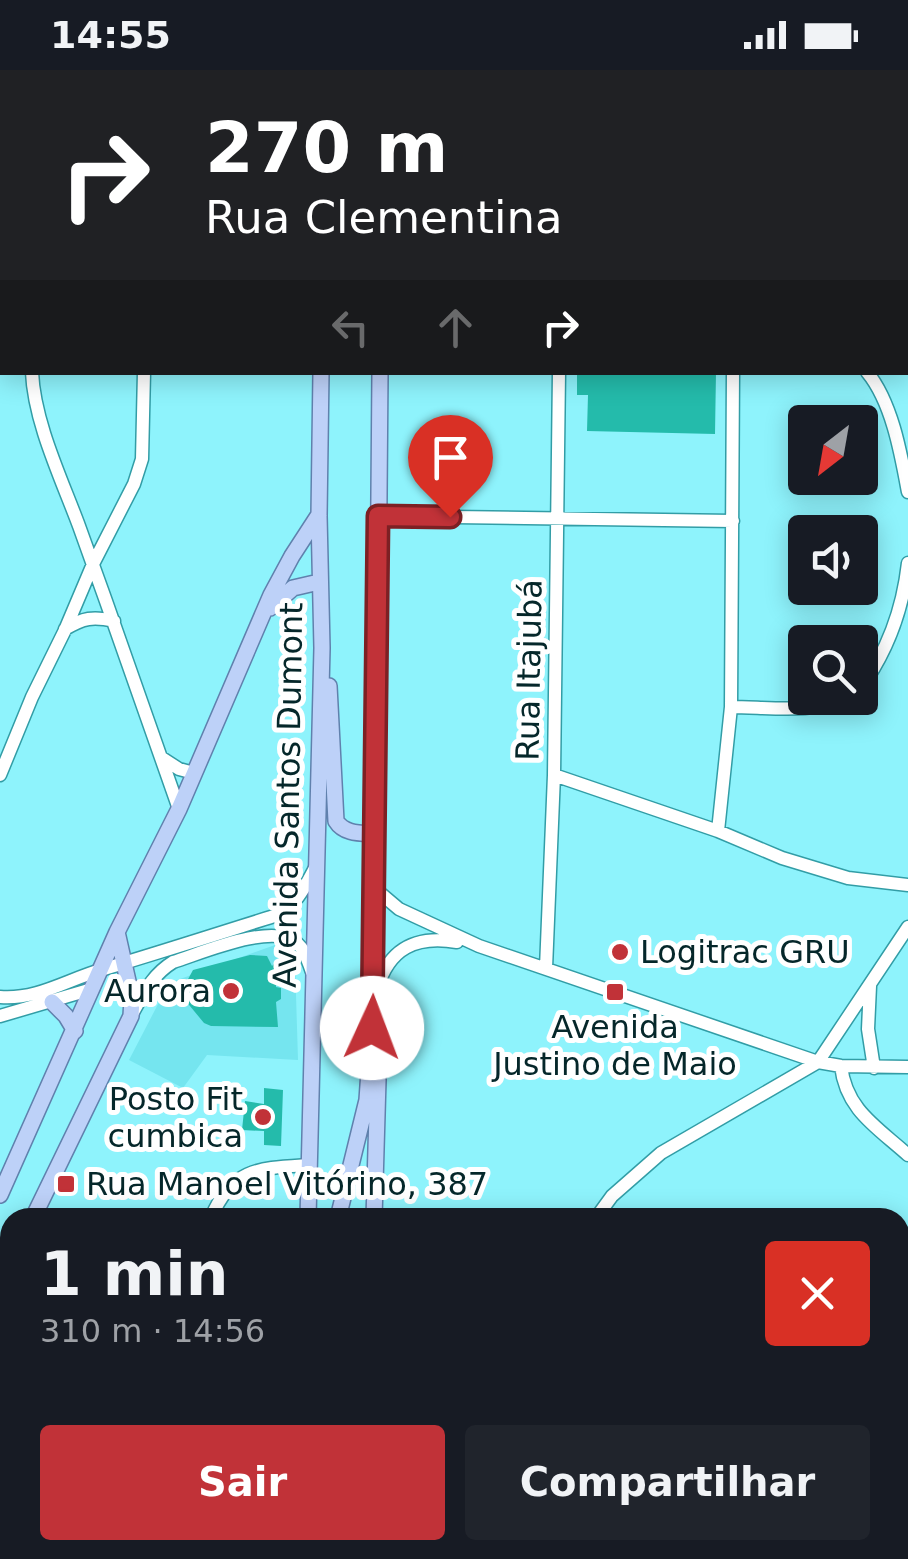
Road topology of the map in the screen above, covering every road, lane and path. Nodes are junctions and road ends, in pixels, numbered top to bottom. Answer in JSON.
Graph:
{"nodes":[{"id":1,"x":32,"y":375,"type":"edge"},
{"id":2,"x":144,"y":375,"type":"edge"},
{"id":3,"x":321,"y":375,"type":"edge"},
{"id":4,"x":380,"y":375,"type":"edge"},
{"id":5,"x":560,"y":375,"type":"edge"},
{"id":6,"x":733,"y":375,"type":"edge"},
{"id":7,"x":870,"y":375,"type":"edge"},
{"id":8,"x":908,"y":492,"type":"edge"},
{"id":9,"x":318,"y":516,"type":"junction"},
{"id":10,"x":378,"y":516,"type":"junction"},
{"id":11,"x":559,"y":518,"type":"junction"},
{"id":12,"x":733,"y":521,"type":"junction"},
{"id":13,"x":908,"y":563,"type":"edge"},
{"id":14,"x":93,"y":564,"type":"junction"},
{"id":15,"x":319,"y":582,"type":"junction"},
{"id":16,"x":264,"y":614,"type":"junction"},
{"id":17,"x":114,"y":620,"type":"junction"},
{"id":18,"x":65,"y":630,"type":"junction"},
{"id":19,"x":322,"y":648,"type":"junction"},
{"id":20,"x":878,"y":659,"type":"edge"},
{"id":21,"x":731,"y":707,"type":"junction"},
{"id":22,"x":788,"y":707,"type":"edge"},
{"id":23,"x":162,"y":758,"type":"junction"},
{"id":24,"x":1,"y":765,"type":"edge"},
{"id":25,"x":194,"y":773,"type":"junction"},
{"id":26,"x":554,"y":775,"type":"junction"},
{"id":27,"x":179,"y":808,"type":"junction"},
{"id":28,"x":718,"y":831,"type":"junction"},
{"id":29,"x":375,"y":834,"type":"junction"},
{"id":30,"x":316,"y":866,"type":"junction"},
{"id":31,"x":908,"y":886,"type":"edge"},
{"id":32,"x":372,"y":887,"type":"junction"},
{"id":33,"x":908,"y":927,"type":"edge"},
{"id":34,"x":117,"y":932,"type":"junction"},
{"id":35,"x":479,"y":946,"type":"junction"},
{"id":36,"x":124,"y":964,"type":"junction"},
{"id":37,"x":546,"y":968,"type":"junction"},
{"id":38,"x":101,"y":969,"type":"junction"},
{"id":39,"x":313,"y":973,"type":"junction"},
{"id":40,"x":870,"y":983,"type":"junction"},
{"id":41,"x":92,"y":989,"type":"junction"},
{"id":42,"x":0,"y":997,"type":"edge"},
{"id":43,"x":374,"y":1000,"type":"junction"},
{"id":44,"x":52,"y":1002,"type":"junction"},
{"id":45,"x":0,"y":1016,"type":"edge"},
{"id":46,"x":131,"y":1016,"type":"junction"},
{"id":47,"x":74,"y":1030,"type":"junction"},
{"id":48,"x":370,"y":1054,"type":"junction"},
{"id":49,"x":818,"y":1062,"type":"junction"},
{"id":50,"x":841,"y":1066,"type":"junction"},
{"id":51,"x":908,"y":1067,"type":"edge"},
{"id":52,"x":874,"y":1068,"type":"junction"},
{"id":53,"x":908,"y":1155,"type":"edge"},
{"id":54,"x":309,"y":1164,"type":"junction"},
{"id":55,"x":0,"y":1195,"type":"edge"},
{"id":56,"x":38,"y":1208,"type":"edge"},
{"id":57,"x":216,"y":1208,"type":"edge"},
{"id":58,"x":308,"y":1208,"type":"edge"},
{"id":59,"x":341,"y":1208,"type":"edge"},
{"id":60,"x":374,"y":1208,"type":"edge"},
{"id":61,"x":603,"y":1208,"type":"edge"}],
"edges":[{"from":1,"to":14,"type":"street"},
{"from":2,"to":14,"type":"street"},
{"from":3,"to":9,"type":"main road","name":"Avenida Santos Dumont"},
{"from":4,"to":10,"type":"main road"},
{"from":5,"to":11,"type":"street","name":"Rua Itajubá"},
{"from":6,"to":12,"type":"street"},
{"from":7,"to":8,"type":"street"},
{"from":9,"to":15,"type":"main road","name":"Avenida Santos Dumont"},
{"from":9,"to":16,"type":"main road"},
{"from":10,"to":11,"type":"street"},
{"from":10,"to":29,"type":"main road"},
{"from":11,"to":12,"type":"street"},
{"from":11,"to":26,"type":"street","name":"Rua Itajubá"},
{"from":12,"to":21,"type":"street"},
{"from":13,"to":20,"type":"street"},
{"from":14,"to":17,"type":"street"},
{"from":14,"to":18,"type":"street"},
{"from":15,"to":16,"type":"main road"},
{"from":15,"to":19,"type":"main road","name":"Avenida Santos Dumont"},
{"from":16,"to":25,"type":"main road"},
{"from":17,"to":18,"type":"street"},
{"from":17,"to":23,"type":"street"},
{"from":18,"to":24,"type":"street"},
{"from":19,"to":29,"type":"main road"},
{"from":19,"to":30,"type":"main road","name":"Avenida Santos Dumont"},
{"from":21,"to":22,"type":"street"},
{"from":21,"to":28,"type":"street"},
{"from":23,"to":25,"type":"street"},
{"from":23,"to":27,"type":"street"},
{"from":25,"to":27,"type":"main road"},
{"from":26,"to":28,"type":"street"},
{"from":26,"to":37,"type":"street","name":"Rua Itajubá"},
{"from":27,"to":34,"type":"main road"},
{"from":28,"to":31,"type":"street"},
{"from":29,"to":32,"type":"main road"},
{"from":30,"to":36,"type":"street"},
{"from":30,"to":39,"type":"main road","name":"Avenida Santos Dumont"},
{"from":32,"to":35,"type":"street"},
{"from":32,"to":43,"type":"main road"},
{"from":33,"to":40,"type":"street"},
{"from":34,"to":36,"type":"main road"},
{"from":34,"to":38,"type":"main road"},
{"from":35,"to":37,"type":"street"},
{"from":35,"to":43,"type":"street"},
{"from":36,"to":38,"type":"street"},
{"from":36,"to":46,"type":"main road"},
{"from":37,"to":49,"type":"street"},
{"from":38,"to":41,"type":"main road"},
{"from":38,"to":42,"type":"street"},
{"from":39,"to":46,"type":"street"},
{"from":39,"to":54,"type":"main road","name":"Avenida Santos Dumont"},
{"from":40,"to":49,"type":"street"},
{"from":40,"to":52,"type":"street"},
{"from":41,"to":44,"type":"street"},
{"from":41,"to":47,"type":"main road"},
{"from":43,"to":48,"type":"main road"},
{"from":44,"to":45,"type":"street"},
{"from":44,"to":47,"type":"main road"},
{"from":46,"to":56,"type":"main road"},
{"from":47,"to":55,"type":"main road"},
{"from":48,"to":59,"type":"main road"},
{"from":48,"to":60,"type":"main road"},
{"from":49,"to":50,"type":"street"},
{"from":49,"to":61,"type":"street"},
{"from":50,"to":52,"type":"street"},
{"from":50,"to":53,"type":"street"},
{"from":51,"to":52,"type":"street"},
{"from":54,"to":57,"type":"street"},
{"from":54,"to":58,"type":"main road","name":"Avenida Santos Dumont"}]}
